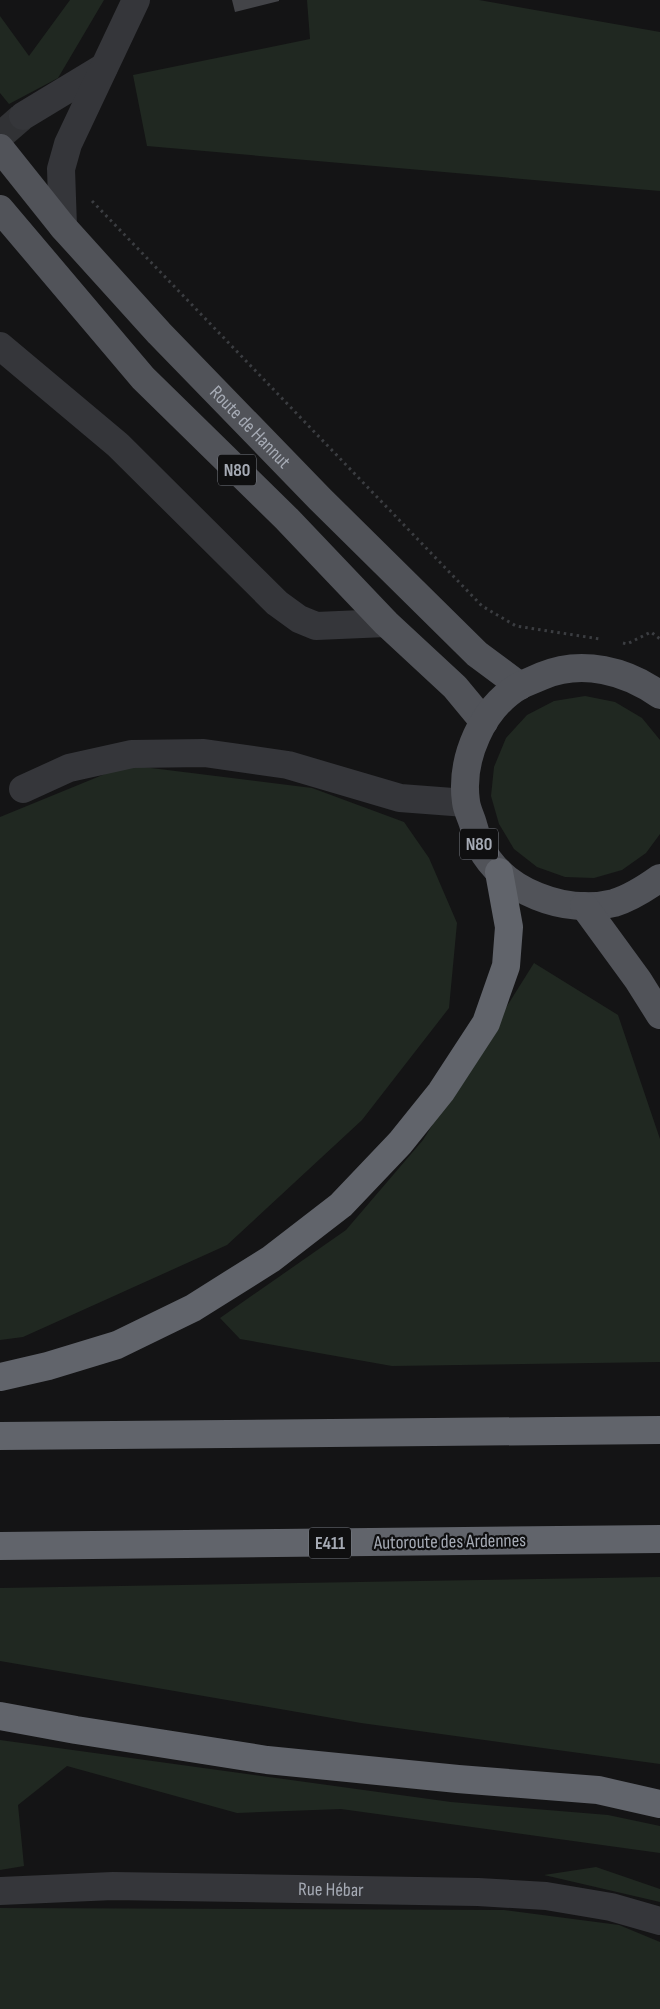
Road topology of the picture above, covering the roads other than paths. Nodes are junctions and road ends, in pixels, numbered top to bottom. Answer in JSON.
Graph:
{"nodes":[{"id":1,"x":136,"y":0,"type":"edge"},
{"id":2,"x":104,"y":67,"type":"junction"},
{"id":3,"x":23,"y":116,"type":"tunnel mouth"},
{"id":4,"x":0,"y":148,"type":"edge"},
{"id":5,"x":0,"y":209,"type":"edge"},
{"id":6,"x":63,"y":227,"type":"junction"},
{"id":7,"x":0,"y":346,"type":"edge"},
{"id":8,"x":386,"y":623,"type":"junction"},
{"id":9,"x":520,"y":686,"type":"junction"},
{"id":10,"x":660,"y":694,"type":"edge"},
{"id":11,"x":484,"y":722,"type":"junction"},
{"id":12,"x":23,"y":789,"type":"dead end"},
{"id":13,"x":466,"y":803,"type":"junction"},
{"id":14,"x":499,"y":872,"type":"junction"},
{"id":15,"x":660,"y":878,"type":"edge"},
{"id":16,"x":584,"y":906,"type":"junction"},
{"id":17,"x":660,"y":1016,"type":"edge"},
{"id":18,"x":0,"y":1376,"type":"edge"},
{"id":19,"x":660,"y":1430,"type":"edge"},
{"id":20,"x":0,"y":1436,"type":"edge"},
{"id":21,"x":660,"y":1539,"type":"edge"},
{"id":22,"x":0,"y":1546,"type":"edge"},
{"id":23,"x":0,"y":1716,"type":"edge"},
{"id":24,"x":660,"y":1804,"type":"edge"},
{"id":25,"x":0,"y":1892,"type":"edge"},
{"id":26,"x":660,"y":1921,"type":"edge"}],
"edges":[{"from":1,"to":2,"type":"street"},
{"from":2,"to":3,"type":"street"},
{"from":2,"to":6,"type":"street"},
{"from":4,"to":6,"type":"main road","name":"Route de Hannut","number":"N80"},
{"from":5,"to":8,"type":"main road","name":"Route de Hannut","number":"N80"},
{"from":6,"to":9,"type":"main road","name":"Route de Hannut","number":"N80"},
{"from":7,"to":8,"type":"street"},
{"from":8,"to":11,"type":"main road","name":"Route de Hannut","number":"N80"},
{"from":9,"to":10,"type":"main road","number":"N80"},
{"from":9,"to":11,"type":"main road","number":"N80"},
{"from":11,"to":13,"type":"main road","number":"N80"},
{"from":12,"to":13,"type":"street"},
{"from":13,"to":14,"type":"main road","number":"N80"},
{"from":14,"to":16,"type":"main road","number":"N80"},
{"from":14,"to":18,"type":"highway"},
{"from":15,"to":16,"type":"main road","number":"N80"},
{"from":16,"to":17,"type":"main road"},
{"from":19,"to":20,"type":"highway"},
{"from":21,"to":22,"type":"highway","name":"Autoroute des Ardennes","number":"E411"},
{"from":23,"to":24,"type":"highway"},
{"from":25,"to":26,"type":"street","name":"Rue Hébar"}]}
